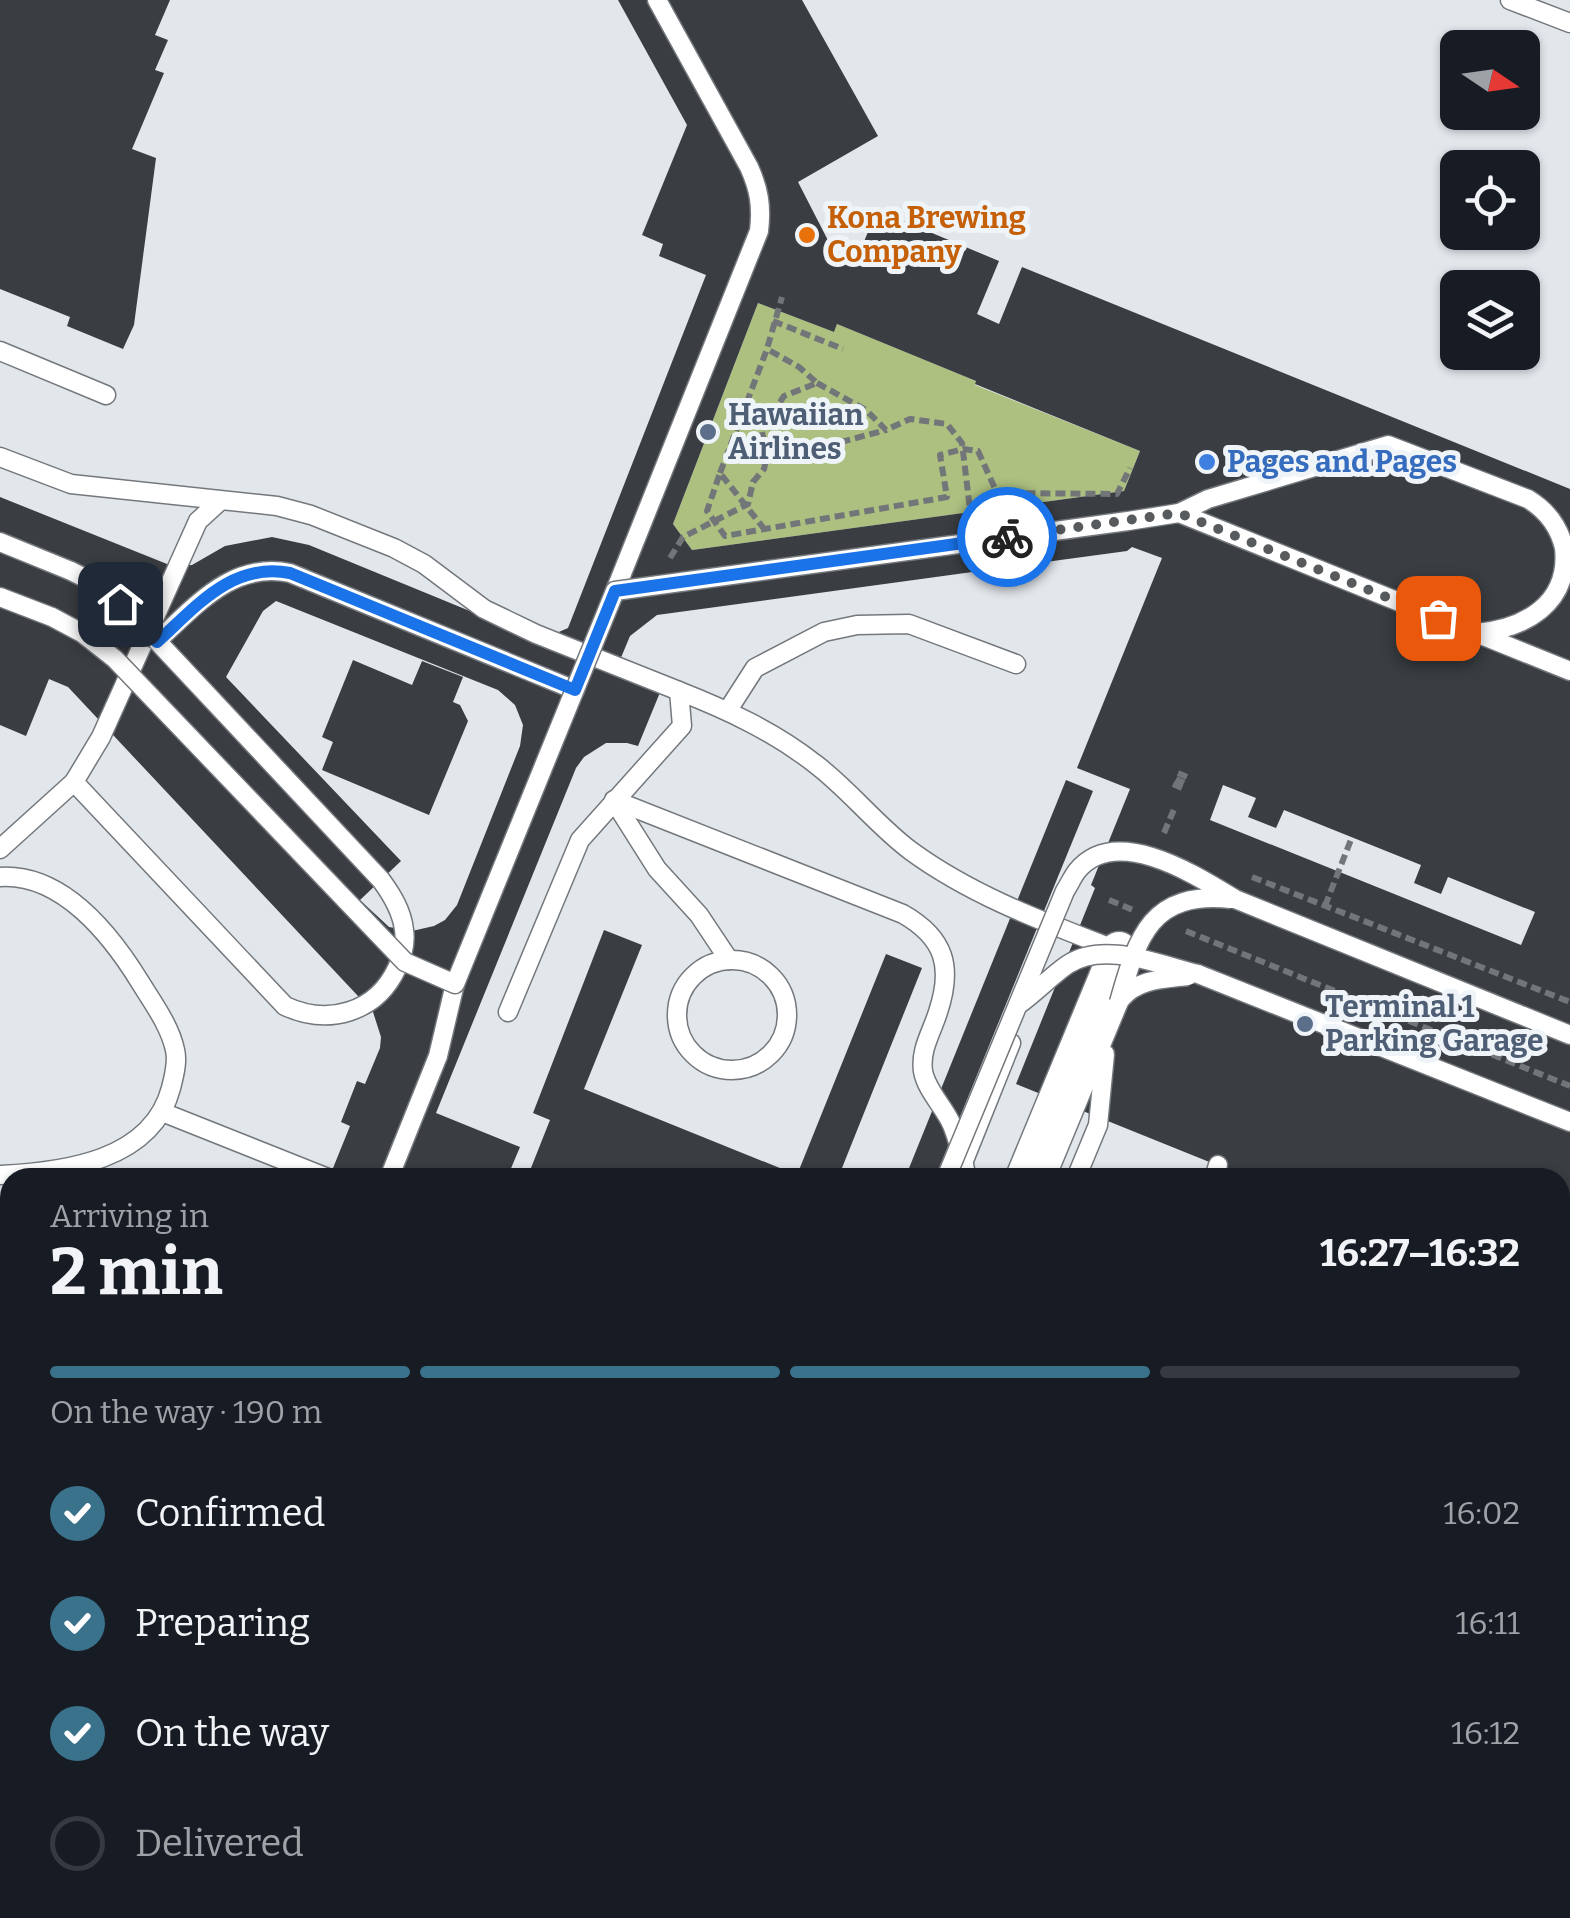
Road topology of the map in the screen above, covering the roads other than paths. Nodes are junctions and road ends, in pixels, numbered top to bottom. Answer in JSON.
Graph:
{"nodes":[{"id":1,"x":657,"y":0,"type":"edge"},
{"id":2,"x":1510,"y":0,"type":"edge"},
{"id":3,"x":1570,"y":24,"type":"edge"},
{"id":4,"x":0,"y":351,"type":"edge"},
{"id":5,"x":106,"y":394,"type":"dead end"},
{"id":6,"x":0,"y":457,"type":"edge"},
{"id":7,"x":220,"y":501,"type":"junction"},
{"id":8,"x":1179,"y":513,"type":"junction"},
{"id":9,"x":0,"y":542,"type":"edge"},
{"id":10,"x":615,"y":591,"type":"junction"},
{"id":11,"x":0,"y":597,"type":"edge"},
{"id":12,"x":1476,"y":633,"type":"junction"},
{"id":13,"x":157,"y":642,"type":"junction"},
{"id":14,"x":1016,"y":664,"type":"dead end"},
{"id":15,"x":1570,"y":672,"type":"edge"},
{"id":16,"x":575,"y":690,"type":"junction"},
{"id":17,"x":678,"y":692,"type":"junction"},
{"id":18,"x":728,"y":710,"type":"junction"},
{"id":19,"x":74,"y":782,"type":"junction"},
{"id":20,"x":614,"y":800,"type":"junction"},
{"id":21,"x":0,"y":849,"type":"edge"},
{"id":22,"x":0,"y":877,"type":"edge"},
{"id":23,"x":1210,"y":881,"type":"dead end"},
{"id":24,"x":1236,"y":899,"type":"junction"},
{"id":25,"x":1320,"y":914,"type":"road end"},
{"id":26,"x":1058,"y":927,"type":"junction"},
{"id":27,"x":1125,"y":955,"type":"junction"},
{"id":28,"x":729,"y":960,"type":"junction"},
{"id":29,"x":1198,"y":974,"type":"junction"},
{"id":30,"x":455,"y":984,"type":"junction"},
{"id":31,"x":1119,"y":1002,"type":"junction"},
{"id":32,"x":1017,"y":1006,"type":"junction"},
{"id":33,"x":508,"y":1012,"type":"dead end"},
{"id":34,"x":1107,"y":1034,"type":"junction"},
{"id":35,"x":1570,"y":1034,"type":"edge"},
{"id":36,"x":162,"y":1112,"type":"junction"},
{"id":37,"x":1570,"y":1122,"type":"edge"},
{"id":38,"x":58,"y":1168,"type":"edge"},
{"id":39,"x":303,"y":1168,"type":"edge"},
{"id":40,"x":393,"y":1168,"type":"edge"},
{"id":41,"x":950,"y":1168,"type":"edge"},
{"id":42,"x":961,"y":1168,"type":"edge"},
{"id":43,"x":964,"y":1168,"type":"edge"},
{"id":44,"x":1029,"y":1168,"type":"edge"},
{"id":45,"x":1050,"y":1168,"type":"edge"},
{"id":46,"x":1080,"y":1168,"type":"edge"}],
"edges":[{"from":1,"to":10,"type":"lane"},
{"from":2,"to":3,"type":"lane"},
{"from":4,"to":5,"type":"lane"},
{"from":6,"to":7,"type":"lane"},
{"from":7,"to":17,"type":"lane"},
{"from":7,"to":19,"type":"lane"},
{"from":8,"to":10,"type":"lane","bridge":true},
{"from":8,"to":12,"type":"lane"},
{"from":8,"to":12,"type":"lane"},
{"from":9,"to":13,"type":"lane","bridge":true},
{"from":10,"to":16,"type":"lane","bridge":true},
{"from":11,"to":30,"type":"lane","bridge":true},
{"from":12,"to":15,"type":"lane"},
{"from":13,"to":16,"type":"lane"},
{"from":13,"to":19,"type":"lane"},
{"from":14,"to":18,"type":"lane"},
{"from":16,"to":30,"type":"lane","bridge":true},
{"from":17,"to":18,"type":"lane"},
{"from":17,"to":20,"type":"lane"},
{"from":18,"to":26,"type":"lane"},
{"from":19,"to":21,"type":"lane"},
{"from":20,"to":28,"type":"lane"},
{"from":20,"to":33,"type":"lane"},
{"from":20,"to":42,"type":"lane"},
{"from":22,"to":36,"type":"lane"},
{"from":23,"to":25,"type":"lane"},
{"from":24,"to":27,"type":"lane","bridge":true},
{"from":24,"to":32,"type":"lane","bridge":true},
{"from":24,"to":35,"type":"lane"},
{"from":26,"to":27,"type":"lane"},
{"from":26,"to":43,"type":"lane"},
{"from":27,"to":29,"type":"lane","bridge":true},
{"from":27,"to":31,"type":"lane","bridge":true},
{"from":27,"to":32,"type":"lane","bridge":true},
{"from":27,"to":44,"type":"street"},
{"from":28,"to":28,"type":"lane"},
{"from":29,"to":31,"type":"lane","bridge":true},
{"from":29,"to":37,"type":"lane"},
{"from":30,"to":40,"type":"lane"},
{"from":31,"to":34,"type":"lane"},
{"from":32,"to":41,"type":"lane","bridge":true},
{"from":34,"to":45,"type":"lane"},
{"from":34,"to":46,"type":"lane"},
{"from":36,"to":38,"type":"lane"},
{"from":36,"to":39,"type":"lane"}]}
